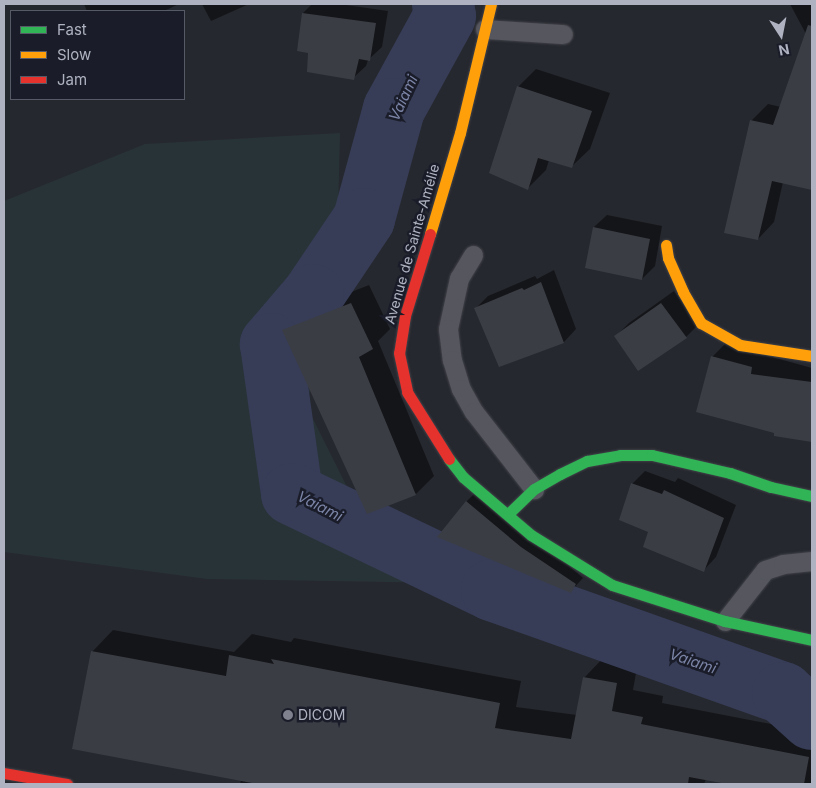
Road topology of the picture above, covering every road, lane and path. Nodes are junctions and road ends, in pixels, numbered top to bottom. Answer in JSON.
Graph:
{"nodes":[{"id":1,"x":491,"y":4,"type":"edge"},
{"id":2,"x":485,"y":29,"type":"junction"},
{"id":3,"x":563,"y":34,"type":"dead end"},
{"id":4,"x":666,"y":245,"type":"dead end"},
{"id":5,"x":472,"y":255,"type":"dead end"},
{"id":6,"x":812,"y":356,"type":"edge"},
{"id":7,"x":534,"y":489,"type":"junction"},
{"id":8,"x":812,"y":496,"type":"edge"},
{"id":9,"x":508,"y":514,"type":"junction"},
{"id":10,"x":812,"y":561,"type":"edge"},
{"id":11,"x":725,"y":621,"type":"junction"},
{"id":12,"x":812,"y":640,"type":"edge"},
{"id":13,"x":4,"y":773,"type":"edge"},
{"id":14,"x":67,"y":784,"type":"edge"}],
"edges":[{"from":1,"to":2,"type":"street","name":"Avenue de Sainte-Amélie"},
{"from":2,"to":3,"type":"lane"},
{"from":2,"to":9,"type":"street","name":"Avenue de Sainte-Amélie"},
{"from":4,"to":6,"type":"street"},
{"from":5,"to":7,"type":"lane"},
{"from":7,"to":8,"type":"street"},
{"from":7,"to":9,"type":"street"},
{"from":9,"to":11,"type":"street","name":"Avenue de Sainte-Amélie"},
{"from":10,"to":11,"type":"lane"},
{"from":11,"to":12,"type":"street","name":"Avenue de Sainte-Amélie"},
{"from":13,"to":14,"type":"street"}]}
